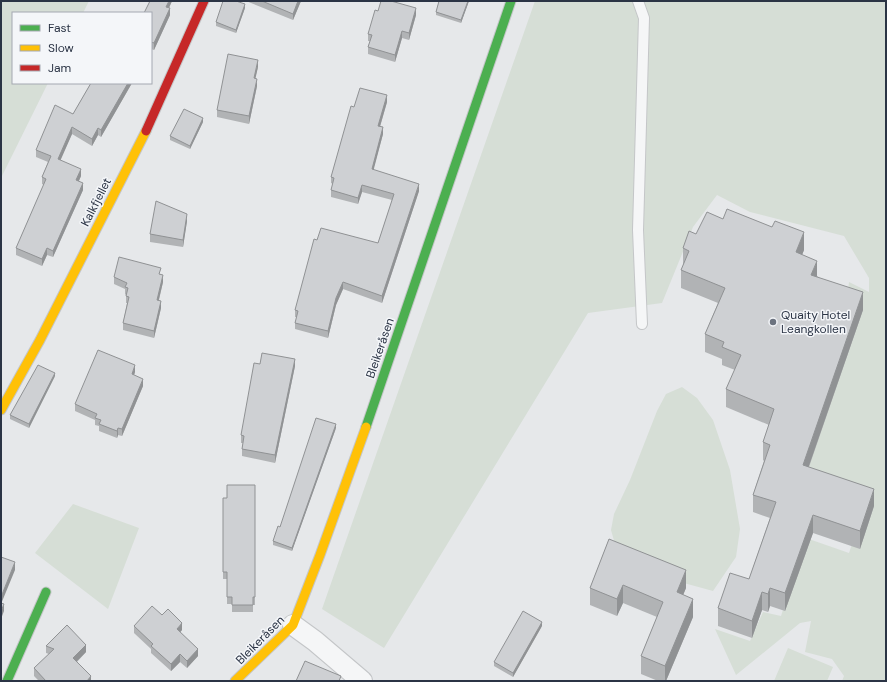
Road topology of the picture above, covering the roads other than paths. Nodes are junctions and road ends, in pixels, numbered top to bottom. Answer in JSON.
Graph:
{"nodes":[{"id":1,"x":204,"y":1,"type":"edge"},
{"id":2,"x":511,"y":1,"type":"edge"},
{"id":3,"x":638,"y":1,"type":"edge"},
{"id":4,"x":642,"y":324,"type":"dead end"},
{"id":5,"x":1,"y":410,"type":"edge"},
{"id":6,"x":46,"y":592,"type":"dead end"},
{"id":7,"x":293,"y":625,"type":"junction"},
{"id":8,"x":354,"y":678,"type":"edge"},
{"id":9,"x":7,"y":681,"type":"edge"},
{"id":10,"x":235,"y":681,"type":"edge"}],
"edges":[{"from":1,"to":5,"type":"street","name":"Kalkfjellet"},
{"from":2,"to":7,"type":"street","name":"Bleikeråsen"},
{"from":3,"to":4,"type":"lane"},
{"from":6,"to":9,"type":"street"},
{"from":7,"to":8,"type":"street"},
{"from":7,"to":10,"type":"street","name":"Bleikeråsen"}]}
